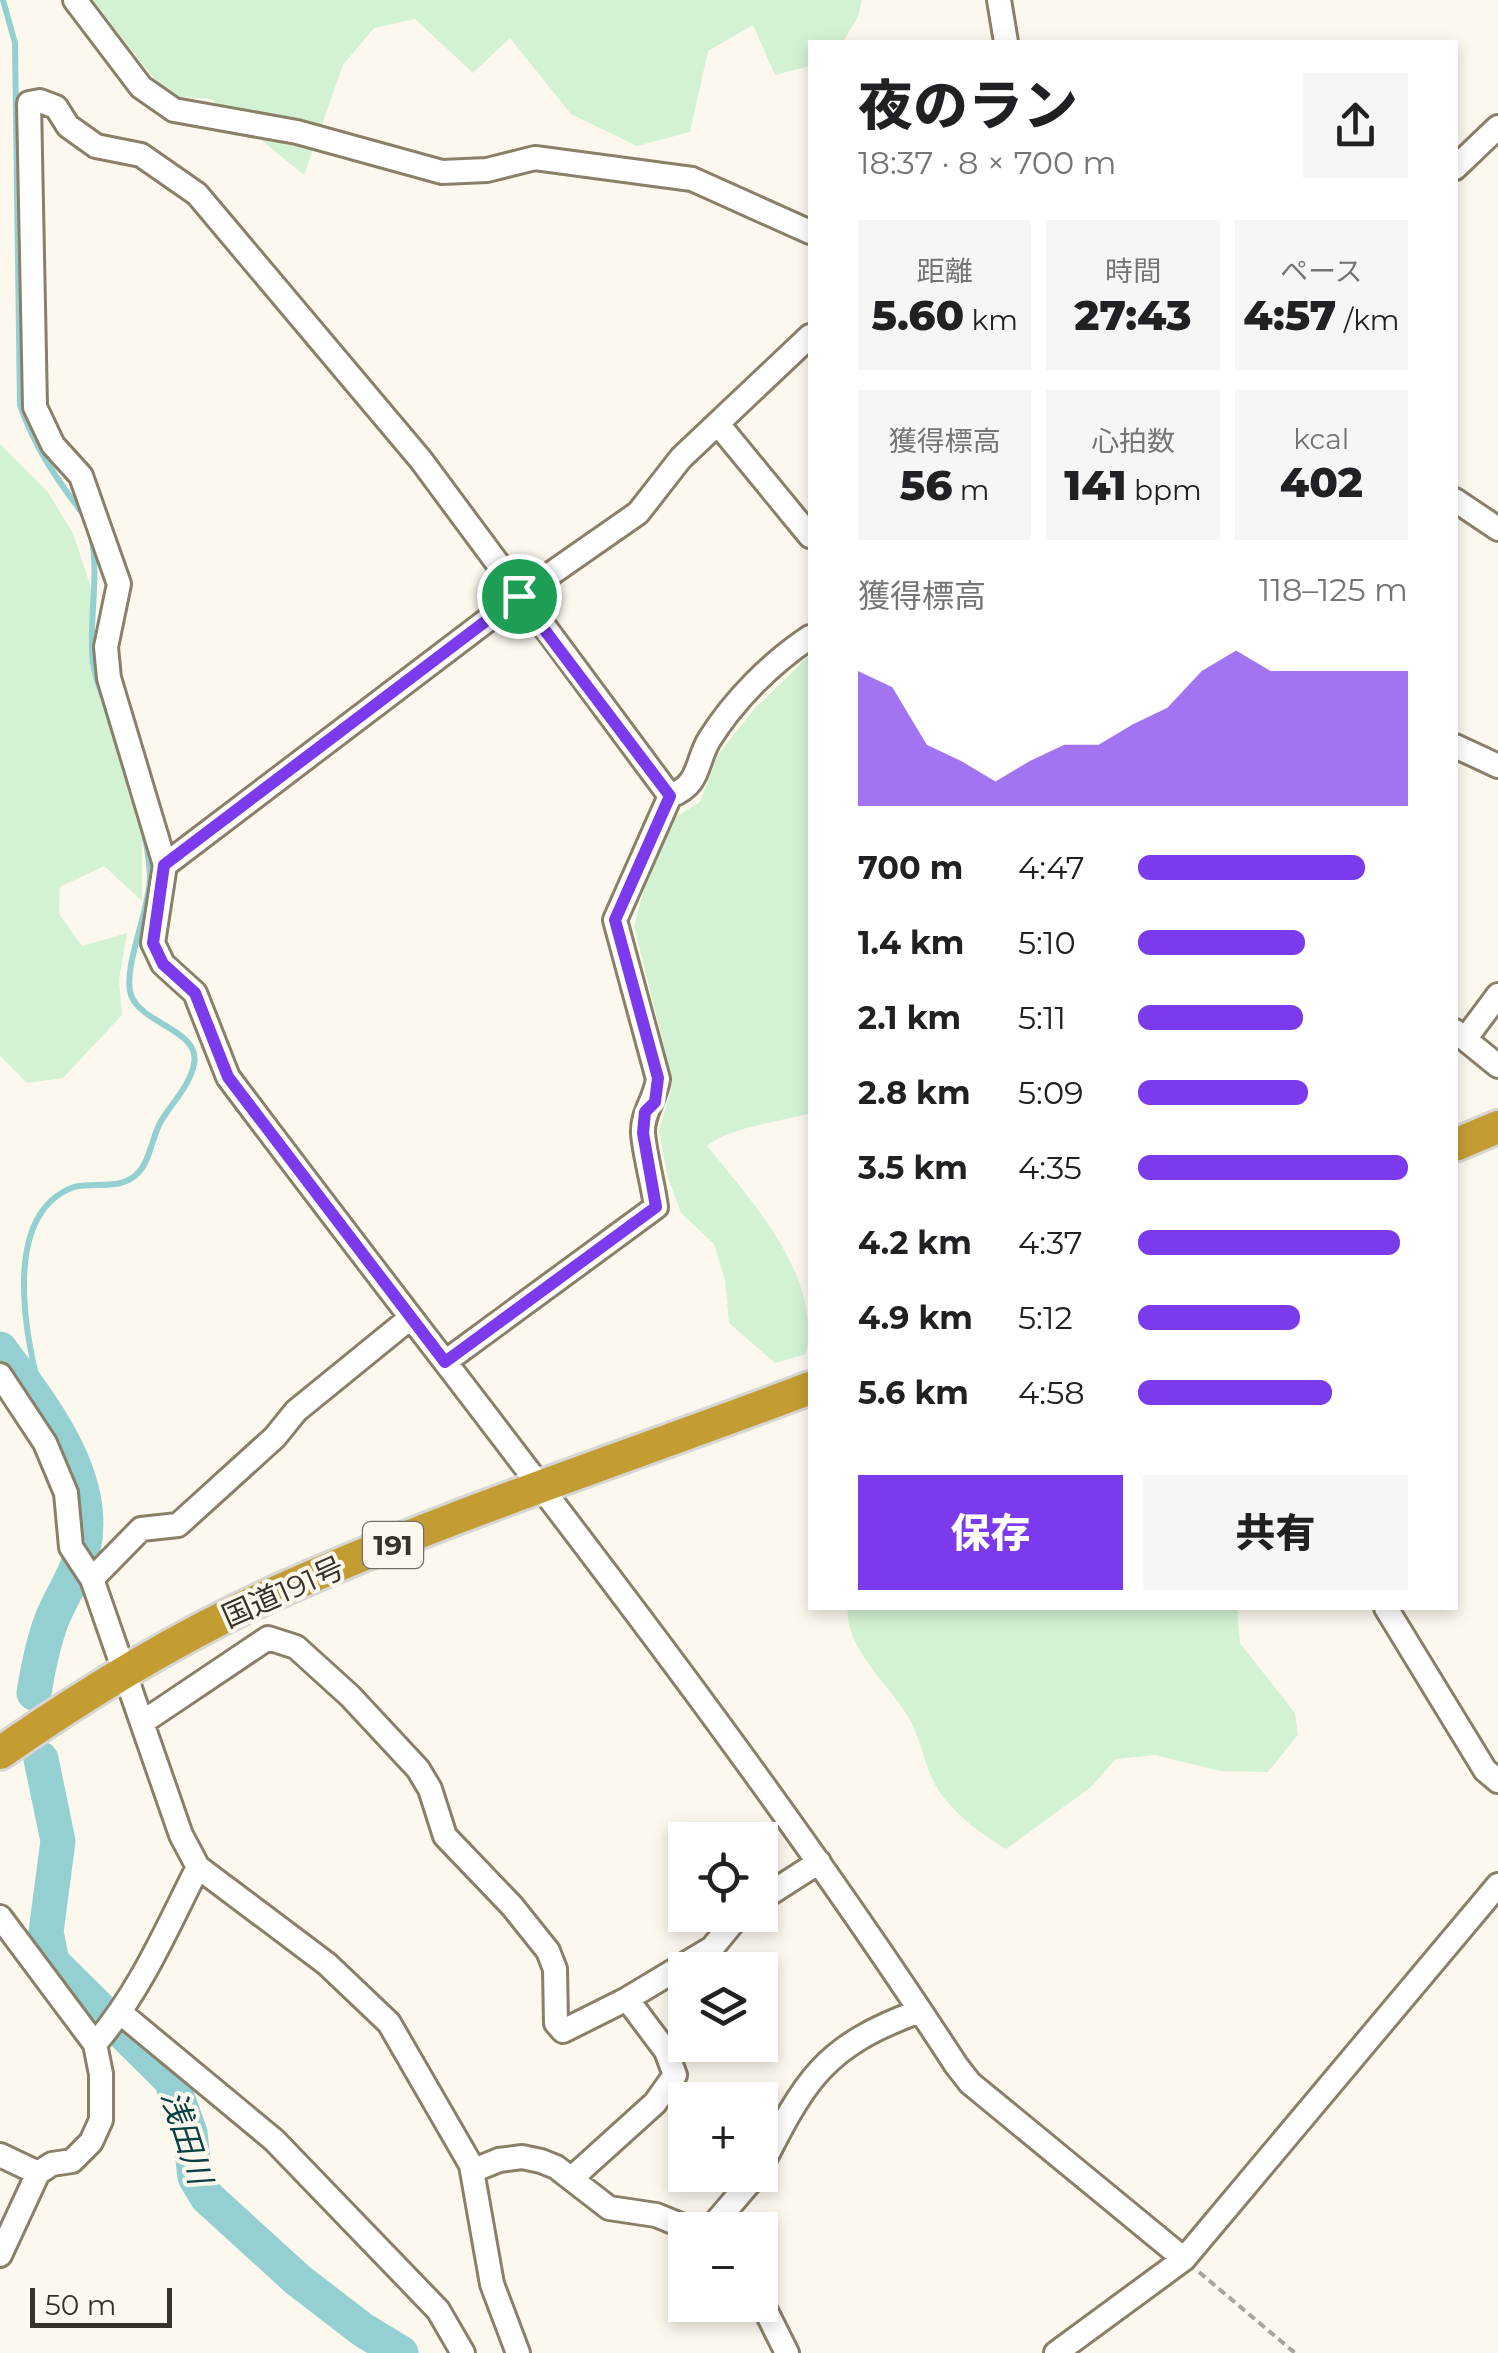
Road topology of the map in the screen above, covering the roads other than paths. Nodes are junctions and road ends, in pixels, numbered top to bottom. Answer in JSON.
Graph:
{"nodes":[{"id":1,"x":76,"y":0,"type":"edge"},
{"id":2,"x":1000,"y":0,"type":"edge"},
{"id":3,"x":1006,"y":40,"type":"edge"},
{"id":4,"x":1498,"y":127,"type":"edge"},
{"id":5,"x":1458,"y":165,"type":"edge"},
{"id":6,"x":808,"y":231,"type":"edge"},
{"id":7,"x":808,"y":338,"type":"edge"},
{"id":8,"x":718,"y":424,"type":"junction"},
{"id":9,"x":1458,"y":502,"type":"edge"},
{"id":10,"x":1498,"y":529,"type":"edge"},
{"id":11,"x":808,"y":534,"type":"edge"},
{"id":12,"x":519,"y":596,"type":"junction"},
{"id":13,"x":808,"y":638,"type":"edge"},
{"id":14,"x":1458,"y":747,"type":"edge"},
{"id":15,"x":1498,"y":766,"type":"edge"},
{"id":16,"x":670,"y":796,"type":"junction"},
{"id":17,"x":164,"y":865,"type":"junction"},
{"id":18,"x":1498,"y":996,"type":"edge"},
{"id":19,"x":1461,"y":1034,"type":"edge"},
{"id":20,"x":1498,"y":1066,"type":"edge"},
{"id":21,"x":1498,"y":1127,"type":"edge"},
{"id":22,"x":1458,"y":1143,"type":"edge"},
{"id":23,"x":409,"y":1318,"type":"junction"},
{"id":24,"x":445,"y":1362,"type":"junction"},
{"id":25,"x":0,"y":1375,"type":"edge"},
{"id":26,"x":808,"y":1389,"type":"edge"},
{"id":27,"x":540,"y":1488,"type":"junction"},
{"id":28,"x":84,"y":1569,"type":"junction"},
{"id":29,"x":1387,"y":1610,"type":"edge"},
{"id":30,"x":126,"y":1670,"type":"junction"},
{"id":31,"x":143,"y":1722,"type":"junction"},
{"id":32,"x":0,"y":1753,"type":"edge"},
{"id":33,"x":1498,"y":1781,"type":"edge"},
{"id":34,"x":819,"y":1862,"type":"junction"},
{"id":35,"x":198,"y":1867,"type":"junction"},
{"id":36,"x":1498,"y":1885,"type":"edge"},
{"id":37,"x":778,"y":1888,"type":"edge"},
{"id":38,"x":0,"y":1917,"type":"edge"},
{"id":39,"x":726,"y":1932,"type":"edge"},
{"id":40,"x":627,"y":2000,"type":"junction"},
{"id":41,"x":920,"y":2010,"type":"junction"},
{"id":42,"x":110,"y":2028,"type":"junction"},
{"id":43,"x":778,"y":2133,"type":"edge"},
{"id":44,"x":0,"y":2155,"type":"edge"},
{"id":45,"x":472,"y":2171,"type":"junction"},
{"id":46,"x":38,"y":2173,"type":"junction"},
{"id":47,"x":572,"y":2178,"type":"junction"},
{"id":48,"x":741,"y":2192,"type":"edge"},
{"id":49,"x":724,"y":2212,"type":"edge"},
{"id":50,"x":668,"y":2221,"type":"edge"},
{"id":51,"x":0,"y":2254,"type":"edge"},
{"id":52,"x":1184,"y":2259,"type":"junction"},
{"id":53,"x":771,"y":2322,"type":"edge"},
{"id":54,"x":463,"y":2353,"type":"edge"},
{"id":55,"x":518,"y":2353,"type":"edge"},
{"id":56,"x":786,"y":2353,"type":"edge"},
{"id":57,"x":1056,"y":2353,"type":"edge"}],
"edges":[{"from":1,"to":6,"type":"street"},
{"from":2,"to":3,"type":"street"},
{"from":4,"to":5,"type":"street"},
{"from":7,"to":8,"type":"street"},
{"from":8,"to":11,"type":"street"},
{"from":8,"to":12,"type":"street"},
{"from":9,"to":10,"type":"street"},
{"from":12,"to":16,"type":"street"},
{"from":12,"to":17,"type":"street"},
{"from":12,"to":17,"type":"street"},
{"from":13,"to":16,"type":"street"},
{"from":14,"to":15,"type":"street"},
{"from":16,"to":24,"type":"street"},
{"from":17,"to":23,"type":"street"},
{"from":18,"to":19,"type":"street"},
{"from":19,"to":20,"type":"street"},
{"from":21,"to":22,"type":"highway"},
{"from":23,"to":24,"type":"street"},
{"from":23,"to":28,"type":"street"},
{"from":24,"to":27,"type":"street"},
{"from":25,"to":28,"type":"street"},
{"from":26,"to":27,"type":"highway","name":"国道191号","number":"191"},
{"from":27,"to":30,"type":"highway","name":"国道191号","number":"191"},
{"from":27,"to":34,"type":"street"},
{"from":28,"to":30,"type":"street"},
{"from":29,"to":33,"type":"street"},
{"from":30,"to":31,"type":"street"},
{"from":30,"to":32,"type":"highway","name":"国道191号","number":"191"},
{"from":31,"to":35,"type":"street"},
{"from":31,"to":40,"type":"street"},
{"from":34,"to":37,"type":"street"},
{"from":34,"to":41,"type":"street"},
{"from":35,"to":42,"type":"street"},
{"from":35,"to":45,"type":"street"},
{"from":36,"to":52,"type":"street"},
{"from":38,"to":42,"type":"street"},
{"from":39,"to":40,"type":"street"},
{"from":40,"to":47,"type":"street"},
{"from":41,"to":43,"type":"street"},
{"from":41,"to":52,"type":"street"},
{"from":42,"to":46,"type":"street"},
{"from":42,"to":54,"type":"street"},
{"from":44,"to":46,"type":"street"},
{"from":45,"to":47,"type":"street"},
{"from":45,"to":55,"type":"street"},
{"from":46,"to":51,"type":"street"},
{"from":47,"to":50,"type":"street"},
{"from":48,"to":49,"type":"street"},
{"from":52,"to":57,"type":"street"},
{"from":53,"to":56,"type":"street"}]}
